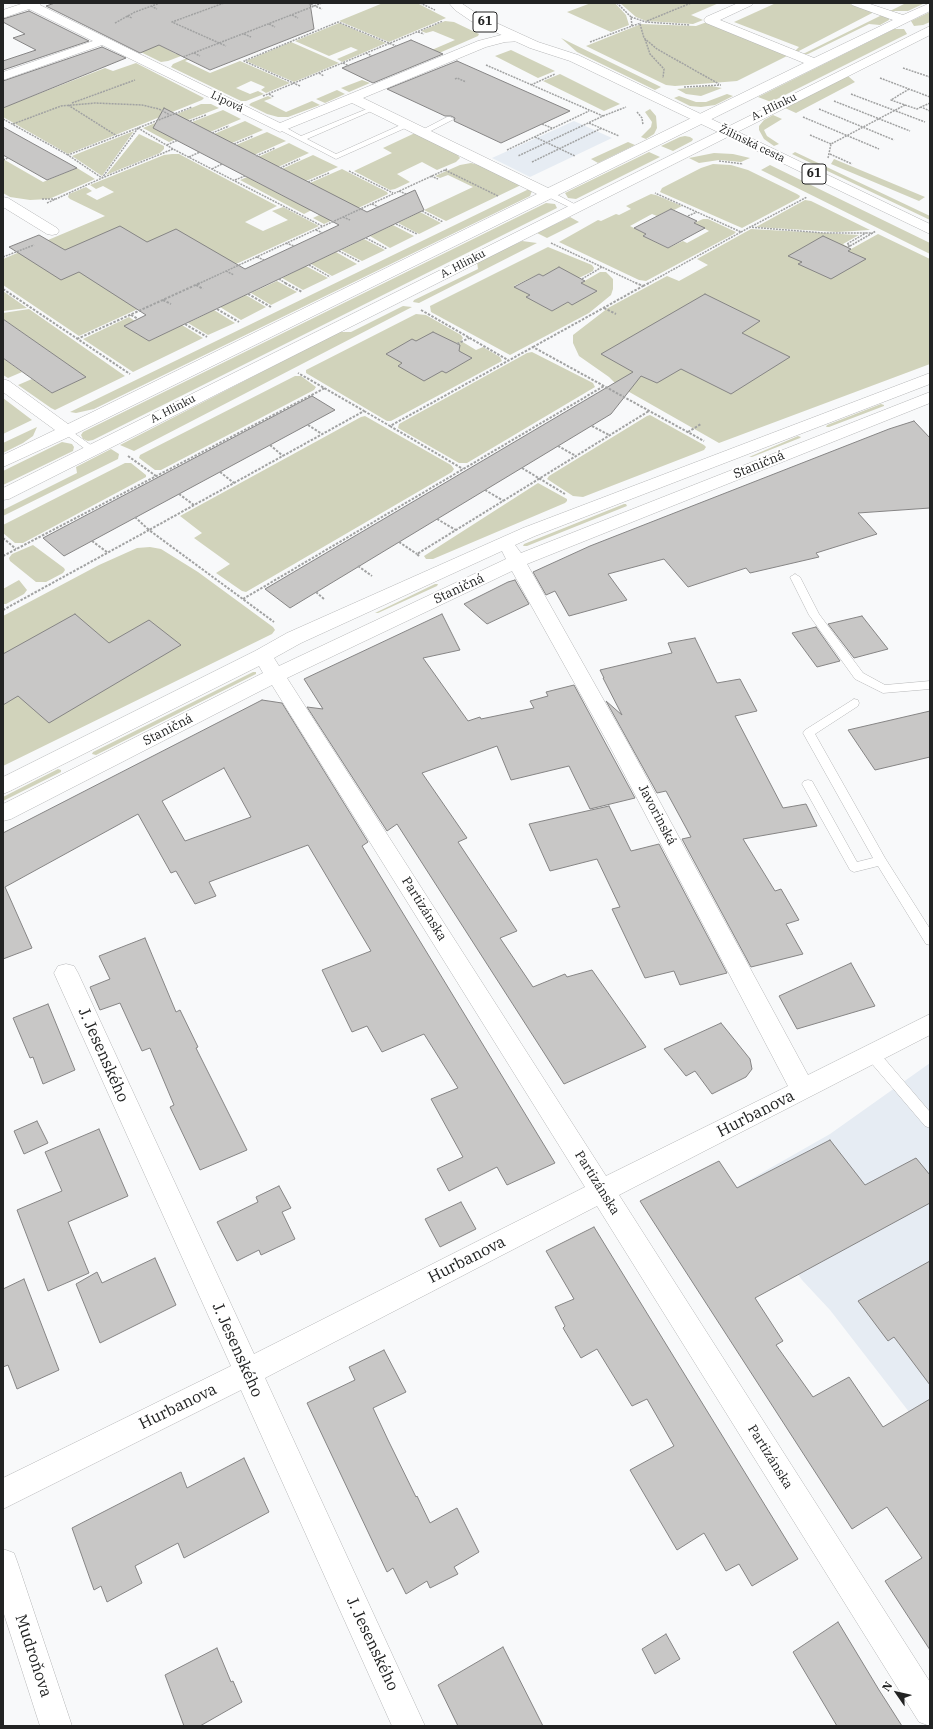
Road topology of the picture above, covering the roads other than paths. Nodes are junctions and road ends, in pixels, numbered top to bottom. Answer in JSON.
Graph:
{"nodes":[{"id":1,"x":455,"y":3,"type":"edge"},
{"id":2,"x":748,"y":3,"type":"edge"},
{"id":3,"x":856,"y":3,"type":"edge"},
{"id":4,"x":33,"y":4,"type":"edge"},
{"id":5,"x":930,"y":6,"type":"edge"},
{"id":6,"x":3,"y":14,"type":"edge"},
{"id":7,"x":899,"y":21,"type":"junction"},
{"id":8,"x":926,"y":31,"type":"edge"},
{"id":9,"x":539,"y":34,"type":"dead end"},
{"id":10,"x":518,"y":38,"type":"junction"},
{"id":11,"x":103,"y":41,"type":"junction"},
{"id":12,"x":574,"y":58,"type":"junction"},
{"id":13,"x":814,"y":63,"type":"junction"},
{"id":14,"x":3,"y":76,"type":"edge"},
{"id":15,"x":352,"y":98,"type":"junction"},
{"id":16,"x":374,"y":108,"type":"junction"},
{"id":17,"x":450,"y":119,"type":"dead end"},
{"id":18,"x":701,"y":119,"type":"junction"},
{"id":19,"x":408,"y":125,"type":"junction"},
{"id":20,"x":280,"y":128,"type":"junction"},
{"id":21,"x":726,"y":131,"type":"junction"},
{"id":22,"x":422,"y":132,"type":"junction"},
{"id":23,"x":301,"y":139,"type":"junction"},
{"id":24,"x":549,"y":194,"type":"junction"},
{"id":25,"x":3,"y":201,"type":"edge"},
{"id":26,"x":576,"y":207,"type":"junction"},
{"id":27,"x":930,"y":230,"type":"edge"},
{"id":28,"x":52,"y":231,"type":"road end"},
{"id":29,"x":930,"y":378,"type":"edge"},
{"id":30,"x":3,"y":384,"type":"edge"},
{"id":31,"x":930,"y":397,"type":"edge"},
{"id":32,"x":67,"y":431,"type":"junction"},
{"id":33,"x":92,"y":450,"type":"junction"},
{"id":34,"x":3,"y":462,"type":"edge"},
{"id":35,"x":3,"y":495,"type":"edge"},
{"id":36,"x":506,"y":543,"type":"junction"},
{"id":37,"x":518,"y":561,"type":"junction"},
{"id":38,"x":795,"y":576,"type":"dead end"},
{"id":39,"x":269,"y":666,"type":"junction"},
{"id":40,"x":930,"y":685,"type":"edge"},
{"id":41,"x":854,"y":703,"type":"dead end"},
{"id":42,"x":808,"y":784,"type":"dead end"},
{"id":43,"x":3,"y":786,"type":"edge"},
{"id":44,"x":3,"y":813,"type":"edge"},
{"id":45,"x":881,"y":861,"type":"junction"},
{"id":46,"x":930,"y":940,"type":"edge"},
{"id":47,"x":66,"y":973,"type":"dead end"},
{"id":48,"x":930,"y":1024,"type":"edge"},
{"id":49,"x":872,"y":1054,"type":"junction"},
{"id":50,"x":803,"y":1090,"type":"junction"},
{"id":51,"x":930,"y":1122,"type":"edge"},
{"id":52,"x":602,"y":1191,"type":"junction"},
{"id":53,"x":247,"y":1372,"type":"junction"},
{"id":54,"x":3,"y":1494,"type":"edge"},
{"id":55,"x":3,"y":1564,"type":"edge"},
{"id":56,"x":930,"y":1711,"type":"edge"},
{"id":57,"x":56,"y":1726,"type":"edge"},
{"id":58,"x":409,"y":1726,"type":"edge"}],
"edges":[{"from":1,"to":10,"type":"street","name":"Žilinská cesta","number":"61"},
{"from":2,"to":13,"type":"street"},
{"from":3,"to":7,"type":"street","name":"A. Hlinku"},
{"from":4,"to":6,"type":"street"},
{"from":4,"to":11,"type":"street","name":"Lipová"},
{"from":5,"to":7,"type":"street","name":"A. Hlinku"},
{"from":7,"to":8,"type":"street","name":"A. Hlinku"},
{"from":7,"to":13,"type":"street","name":"A. Hlinku"},
{"from":8,"to":21,"type":"street","name":"A. Hlinku"},
{"from":9,"to":12,"type":"street","name":"Žilinská cesta","number":"61"},
{"from":10,"to":12,"type":"street","name":"Žilinská cesta","number":"61"},
{"from":10,"to":15,"type":"street"},
{"from":11,"to":14,"type":"street"},
{"from":11,"to":20,"type":"street","name":"Lipová"},
{"from":12,"to":18,"type":"street","name":"Žilinská cesta","number":"61"},
{"from":13,"to":18,"type":"street","name":"A. Hlinku"},
{"from":15,"to":16,"type":"street"},
{"from":15,"to":20,"type":"street"},
{"from":16,"to":19,"type":"street"},
{"from":16,"to":23,"type":"lane"},
{"from":17,"to":22,"type":"lane"},
{"from":18,"to":21,"type":"street","name":"Žilinská cesta","number":"61"},
{"from":18,"to":24,"type":"street","name":"A. Hlinku"},
{"from":19,"to":22,"type":"street"},
{"from":19,"to":23,"type":"lane"},
{"from":20,"to":23,"type":"lane"},
{"from":21,"to":26,"type":"street","name":"A. Hlinku"},
{"from":21,"to":27,"type":"street","name":"Žilinská cesta","number":"61"},
{"from":22,"to":24,"type":"street"},
{"from":24,"to":26,"type":"lane"},
{"from":24,"to":32,"type":"street","name":"A. Hlinku"},
{"from":25,"to":28,"type":"street"},
{"from":26,"to":33,"type":"street","name":"A. Hlinku"},
{"from":29,"to":36,"type":"street","name":"Staničná"},
{"from":30,"to":32,"type":"street"},
{"from":31,"to":37,"type":"street","name":"Staničná"},
{"from":32,"to":33,"type":"lane"},
{"from":32,"to":34,"type":"street","name":"A. Hlinku"},
{"from":33,"to":35,"type":"street","name":"A. Hlinku"},
{"from":36,"to":37,"type":"street","name":"Javorinská"},
{"from":36,"to":39,"type":"street","name":"Staničná"},
{"from":37,"to":39,"type":"street","name":"Staničná"},
{"from":37,"to":50,"type":"street","name":"Javorinská"},
{"from":38,"to":40,"type":"lane"},
{"from":39,"to":43,"type":"street","name":"Staničná"},
{"from":39,"to":44,"type":"street","name":"Staničná"},
{"from":39,"to":52,"type":"street","name":"Partizánska"},
{"from":41,"to":45,"type":"lane"},
{"from":42,"to":45,"type":"lane"},
{"from":45,"to":46,"type":"lane"},
{"from":47,"to":53,"type":"street","name":"J. Jesenského"},
{"from":48,"to":49,"type":"street","name":"Hurbanova"},
{"from":49,"to":50,"type":"street","name":"Hurbanova"},
{"from":49,"to":51,"type":"lane"},
{"from":50,"to":52,"type":"street","name":"Hurbanova"},
{"from":52,"to":53,"type":"street","name":"Hurbanova"},
{"from":52,"to":56,"type":"street","name":"Partizánska"},
{"from":53,"to":54,"type":"street","name":"Hurbanova"},
{"from":53,"to":58,"type":"street","name":"J. Jesenského"},
{"from":55,"to":57,"type":"street","name":"Mudroňova"}]}
